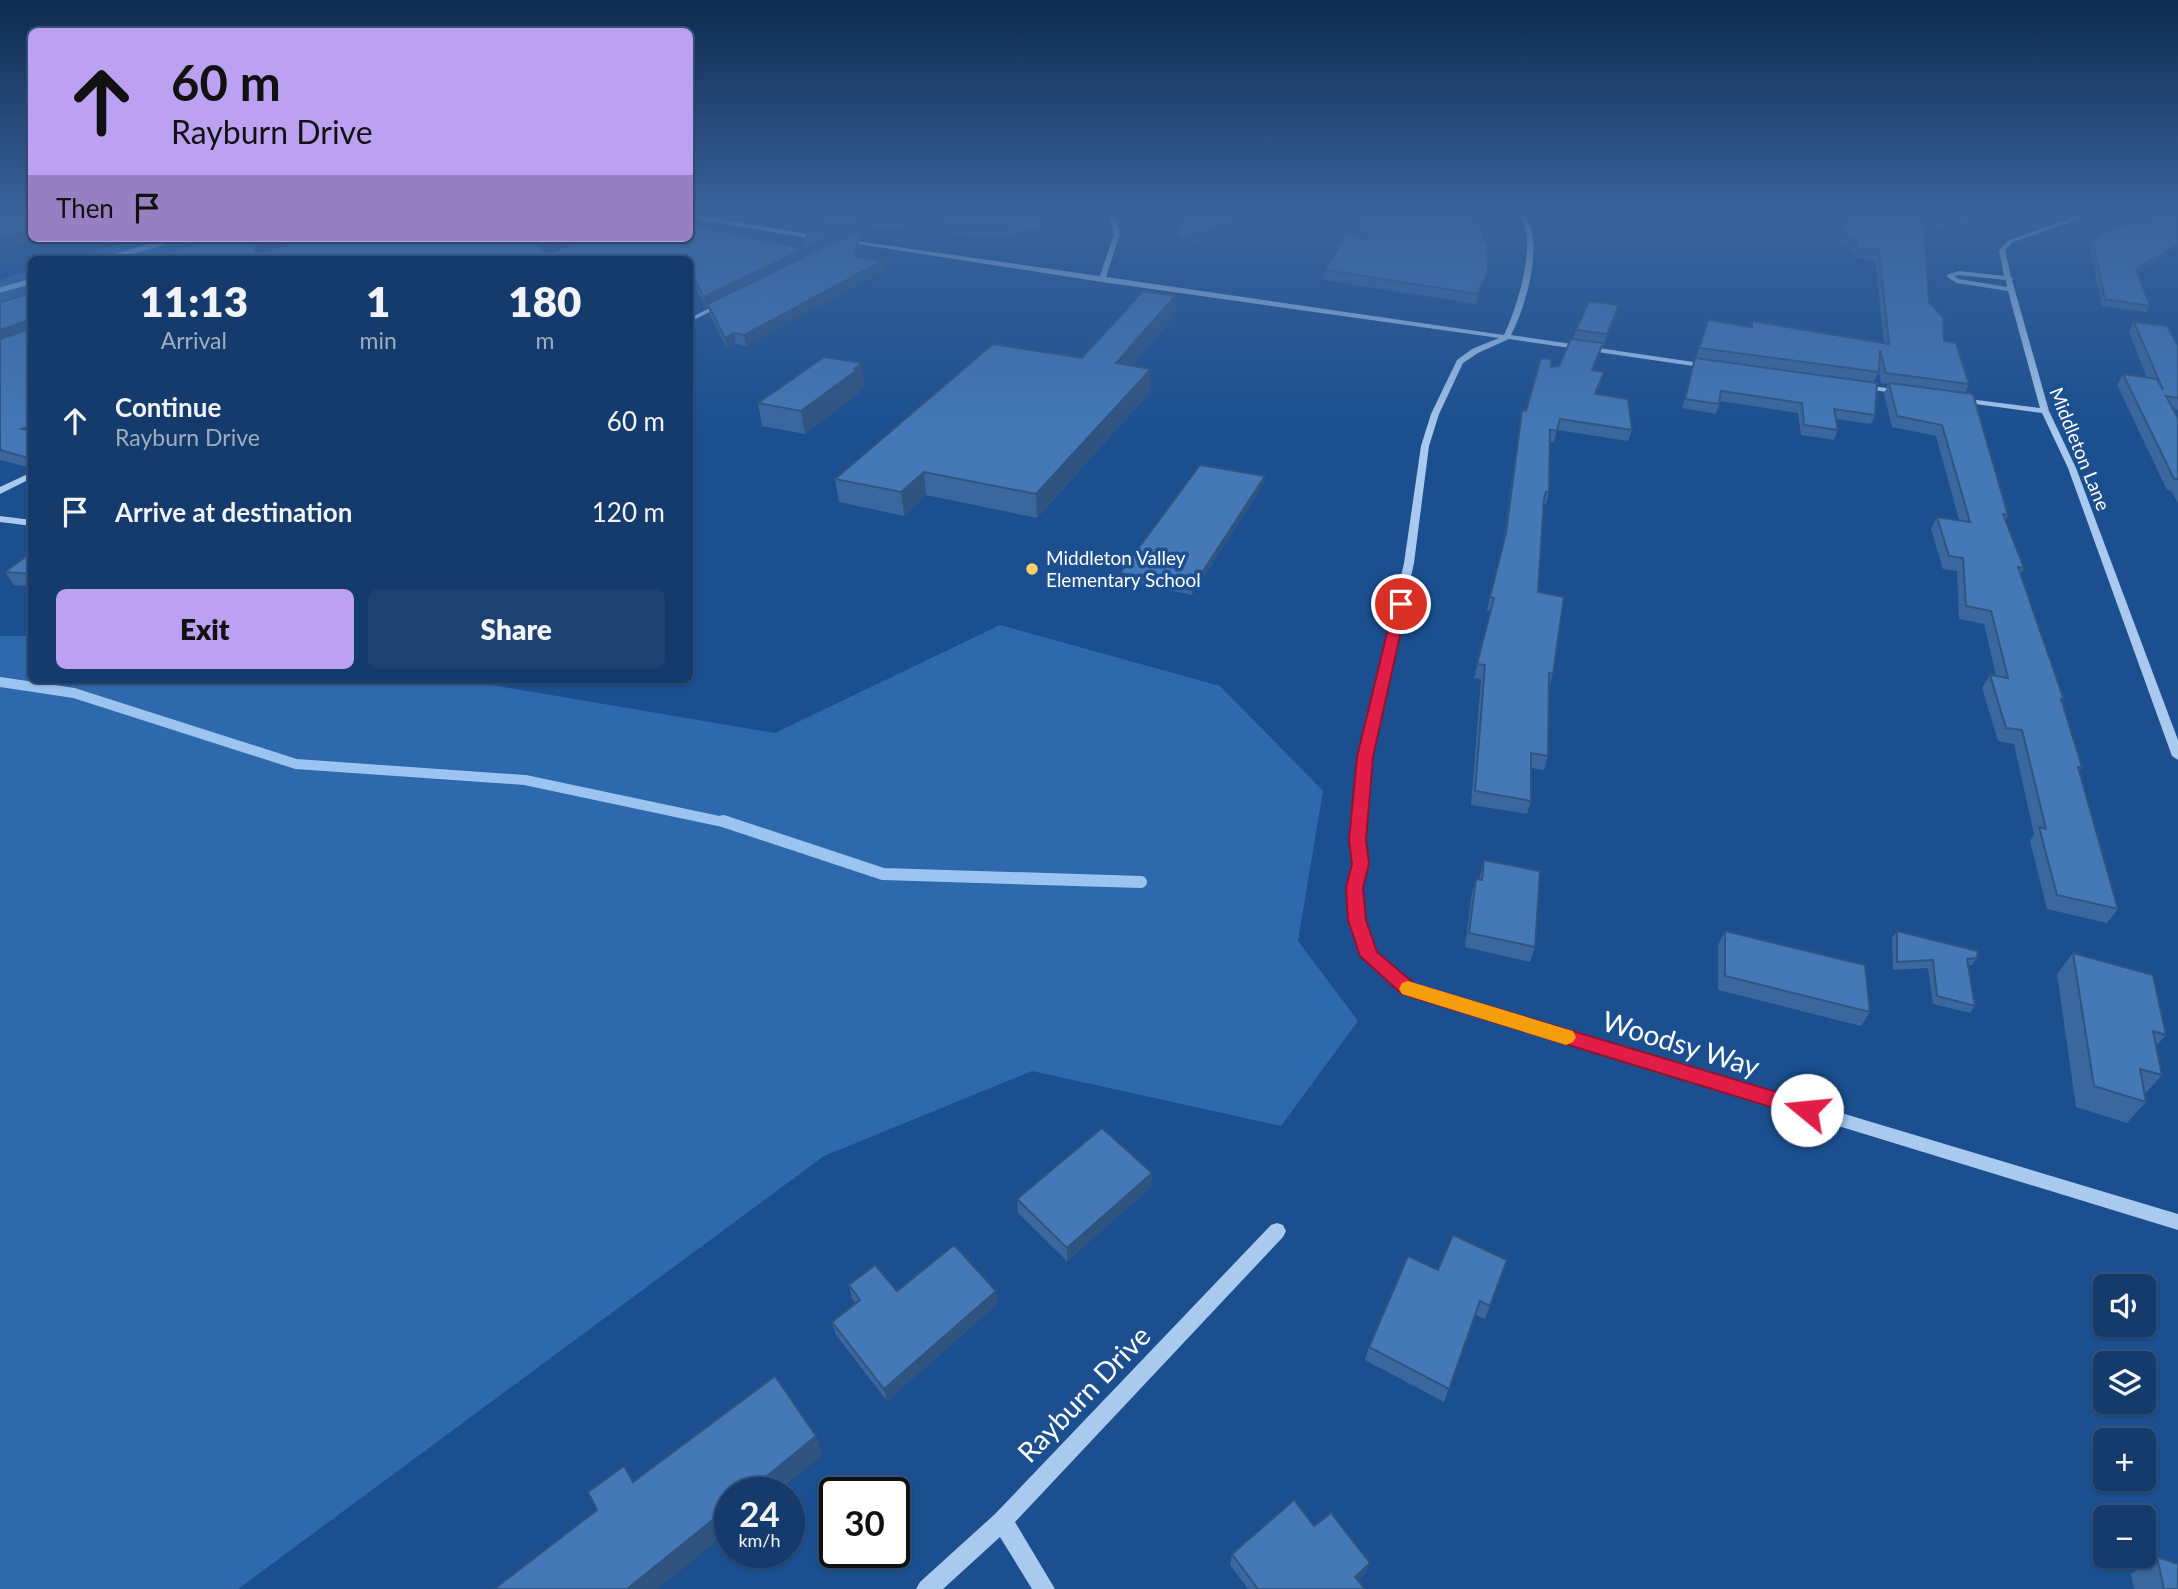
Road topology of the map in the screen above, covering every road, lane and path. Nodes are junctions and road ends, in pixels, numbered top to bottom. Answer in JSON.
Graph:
{"nodes":[{"id":1,"x":1138,"y":285,"type":"edge"},
{"id":2,"x":1524,"y":285,"type":"edge"},
{"id":3,"x":1983,"y":285,"type":"edge"},
{"id":4,"x":2012,"y":285,"type":"edge"},
{"id":5,"x":2013,"y":290,"type":"junction"},
{"id":6,"x":727,"y":301,"type":"edge"},
{"id":7,"x":693,"y":318,"type":"edge"},
{"id":8,"x":1506,"y":338,"type":"junction"},
{"id":9,"x":1723,"y":368,"type":"edge"},
{"id":10,"x":1857,"y":386,"type":"edge"},
{"id":11,"x":1911,"y":393,"type":"edge"},
{"id":12,"x":1951,"y":398,"type":"edge"},
{"id":13,"x":2045,"y":411,"type":"junction"},
{"id":14,"x":28,"y":476,"type":"edge"},
{"id":15,"x":0,"y":491,"type":"edge"},
{"id":16,"x":0,"y":519,"type":"edge"},
{"id":17,"x":28,"y":522,"type":"edge"},
{"id":18,"x":2178,"y":756,"type":"edge"},
{"id":19,"x":2178,"y":1222,"type":"edge"},
{"id":20,"x":1277,"y":1231,"type":"dead end"},
{"id":21,"x":1002,"y":1521,"type":"junction"},
{"id":22,"x":928,"y":1589,"type":"edge"},
{"id":23,"x":1044,"y":1589,"type":"edge"}],
"edges":[{"from":1,"to":8,"type":"street"},
{"from":2,"to":8,"type":"street"},
{"from":3,"to":5,"type":"street"},
{"from":4,"to":5,"type":"street","name":"Middleton Lane"},
{"from":5,"to":13,"type":"street","name":"Middleton Lane"},
{"from":6,"to":7,"type":"street"},
{"from":8,"to":9,"type":"street"},
{"from":8,"to":19,"type":"street","name":"Woodsy Way"},
{"from":10,"to":11,"type":"street"},
{"from":12,"to":13,"type":"street"},
{"from":13,"to":18,"type":"street","name":"Middleton Lane"},
{"from":14,"to":15,"type":"street"},
{"from":16,"to":17,"type":"street"},
{"from":20,"to":21,"type":"street","name":"Rayburn Drive"},
{"from":21,"to":22,"type":"street","name":"Rayburn Drive"},
{"from":21,"to":23,"type":"street"}]}
